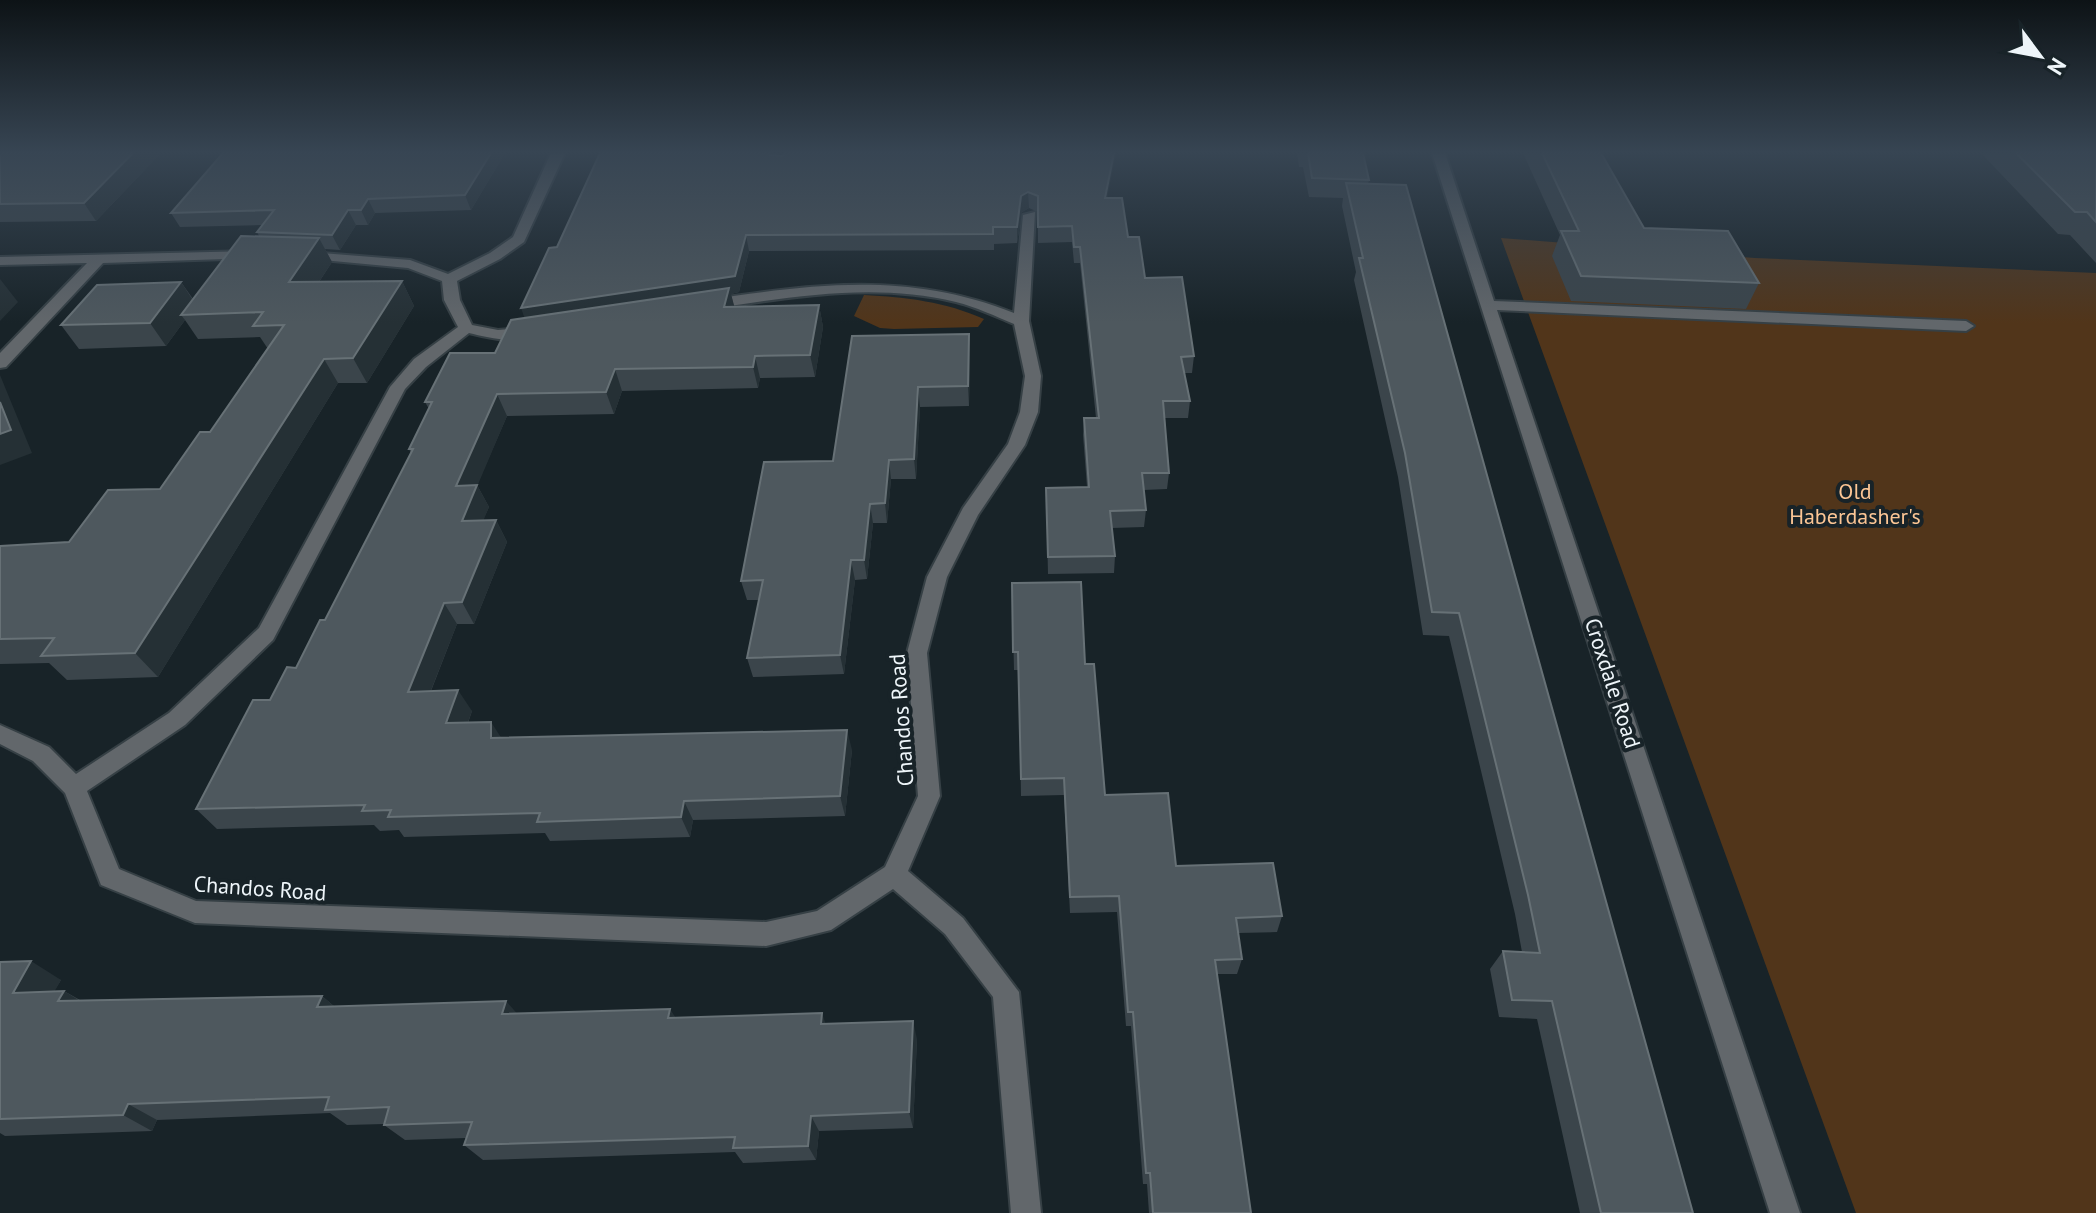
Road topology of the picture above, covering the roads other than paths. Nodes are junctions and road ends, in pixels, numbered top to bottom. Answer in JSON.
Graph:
{"nodes":[{"id":1,"x":532,"y":210,"type":"edge"},
{"id":2,"x":1456,"y":210,"type":"edge"},
{"id":3,"x":1030,"y":215,"type":"dead end"},
{"id":4,"x":100,"y":258,"type":"junction"},
{"id":5,"x":0,"y":261,"type":"edge"},
{"id":6,"x":449,"y":279,"type":"junction"},
{"id":7,"x":1486,"y":305,"type":"junction"},
{"id":8,"x":690,"y":308,"type":"edge"},
{"id":9,"x":1021,"y":321,"type":"junction"},
{"id":10,"x":1966,"y":326,"type":"dead end"},
{"id":11,"x":466,"y":328,"type":"junction"},
{"id":12,"x":552,"y":329,"type":"edge"},
{"id":13,"x":0,"y":363,"type":"edge"},
{"id":14,"x":0,"y":734,"type":"edge"},
{"id":15,"x":74,"y":787,"type":"junction"},
{"id":16,"x":894,"y":875,"type":"junction"},
{"id":17,"x":1026,"y":1213,"type":"edge"},
{"id":18,"x":1785,"y":1213,"type":"edge"}],
"edges":[{"from":1,"to":6,"type":"street"},
{"from":2,"to":7,"type":"street","name":"Croxdale Road"},
{"from":3,"to":9,"type":"street","name":"Chandos Road"},
{"from":4,"to":5,"type":"street"},
{"from":4,"to":6,"type":"street"},
{"from":4,"to":13,"type":"street"},
{"from":6,"to":11,"type":"street"},
{"from":7,"to":10,"type":"street"},
{"from":7,"to":18,"type":"street","name":"Croxdale Road"},
{"from":8,"to":9,"type":"street"},
{"from":9,"to":16,"type":"street","name":"Chandos Road"},
{"from":11,"to":12,"type":"street"},
{"from":11,"to":15,"type":"street"},
{"from":14,"to":15,"type":"street"},
{"from":15,"to":16,"type":"street","name":"Chandos Road"},
{"from":16,"to":17,"type":"street"}]}
